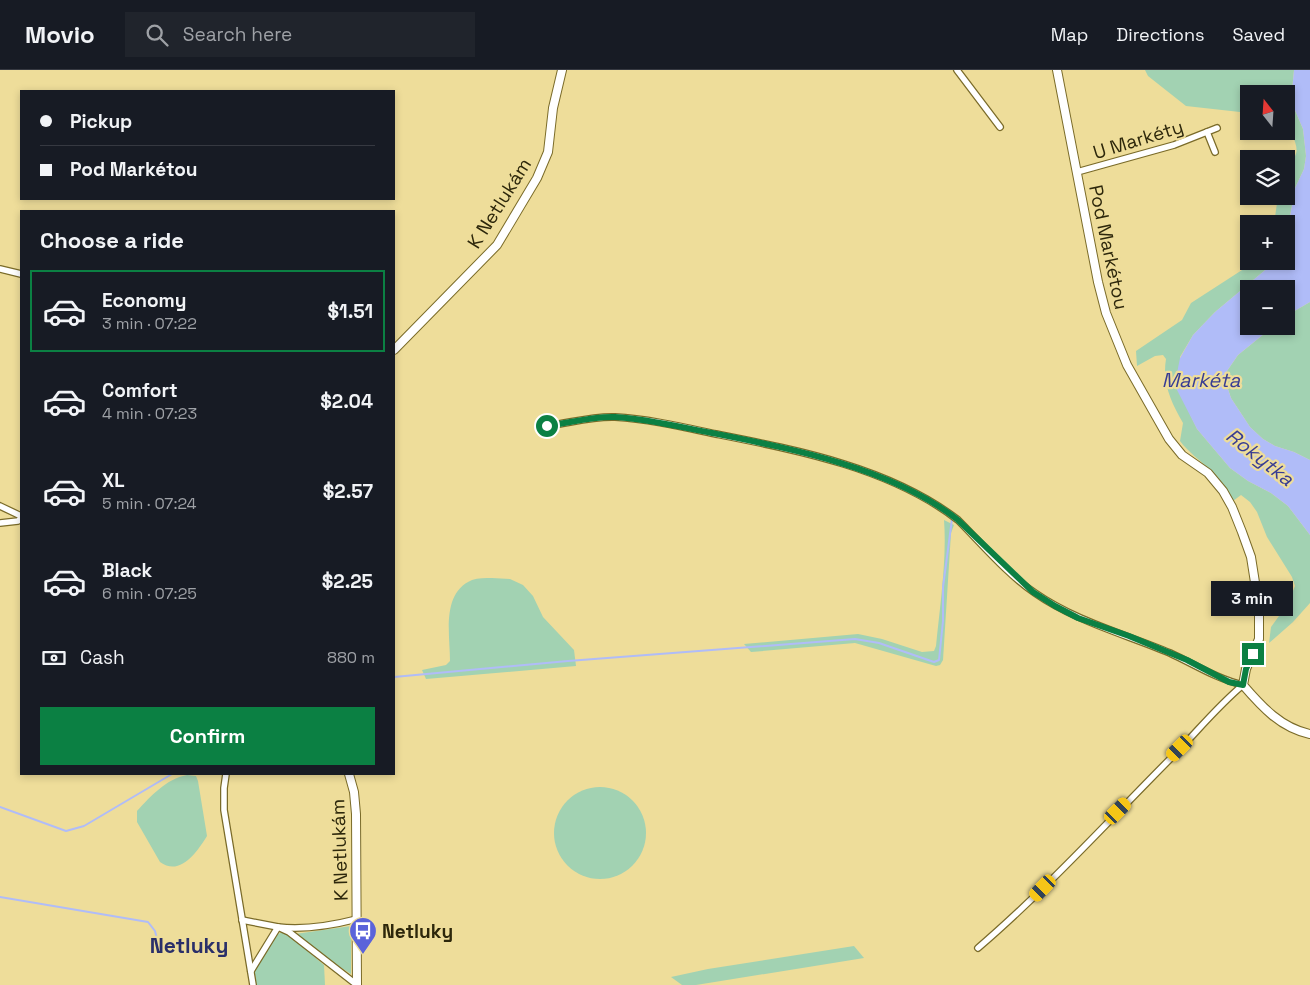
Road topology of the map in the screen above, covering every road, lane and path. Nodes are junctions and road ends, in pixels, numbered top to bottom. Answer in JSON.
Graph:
{"nodes":[{"id":1,"x":562,"y":70,"type":"edge"},
{"id":2,"x":957,"y":70,"type":"edge"},
{"id":3,"x":1058,"y":70,"type":"edge"},
{"id":4,"x":1000,"y":127,"type":"dead end"},
{"id":5,"x":1217,"y":128,"type":"dead end"},
{"id":6,"x":1207,"y":132,"type":"junction"},
{"id":7,"x":1216,"y":152,"type":"dead end"},
{"id":8,"x":1077,"y":172,"type":"junction"},
{"id":9,"x":0,"y":269,"type":"edge"},
{"id":10,"x":20,"y":274,"type":"edge"},
{"id":11,"x":395,"y":349,"type":"edge"},
{"id":12,"x":547,"y":426,"type":"dead end"},
{"id":13,"x":0,"y":506,"type":"edge"},
{"id":14,"x":20,"y":516,"type":"edge"},
{"id":15,"x":20,"y":518,"type":"edge"},
{"id":16,"x":0,"y":523,"type":"edge"},
{"id":17,"x":1243,"y":685,"type":"junction"},
{"id":18,"x":1310,"y":734,"type":"edge"},
{"id":19,"x":226,"y":775,"type":"edge"},
{"id":20,"x":349,"y":775,"type":"edge"},
{"id":21,"x":357,"y":919,"type":"junction"},
{"id":22,"x":242,"y":920,"type":"junction"},
{"id":23,"x":278,"y":927,"type":"junction"},
{"id":24,"x":978,"y":948,"type":"dead end"},
{"id":25,"x":251,"y":971,"type":"junction"},
{"id":26,"x":253,"y":985,"type":"edge"},
{"id":27,"x":357,"y":985,"type":"edge"}],
"edges":[{"from":1,"to":11,"type":"street","name":"K Netlukám"},
{"from":2,"to":4,"type":"street"},
{"from":3,"to":8,"type":"street","name":"Pod Markétou"},
{"from":5,"to":6,"type":"street","name":"U Markéty"},
{"from":6,"to":7,"type":"street","name":"U Markéty"},
{"from":6,"to":8,"type":"street","name":"U Markéty"},
{"from":8,"to":17,"type":"street","name":"Pod Markétou"},
{"from":9,"to":10,"type":"street"},
{"from":12,"to":17,"type":"street"},
{"from":13,"to":14,"type":"street"},
{"from":15,"to":16,"type":"street"},
{"from":17,"to":18,"type":"street"},
{"from":17,"to":24,"type":"street"},
{"from":19,"to":22,"type":"street"},
{"from":20,"to":21,"type":"street","name":"K Netlukám"},
{"from":21,"to":23,"type":"street"},
{"from":21,"to":27,"type":"street","name":"K Netlukám"},
{"from":22,"to":23,"type":"street"},
{"from":22,"to":25,"type":"street"},
{"from":23,"to":25,"type":"street"},
{"from":23,"to":27,"type":"street"},
{"from":25,"to":26,"type":"street"}]}
